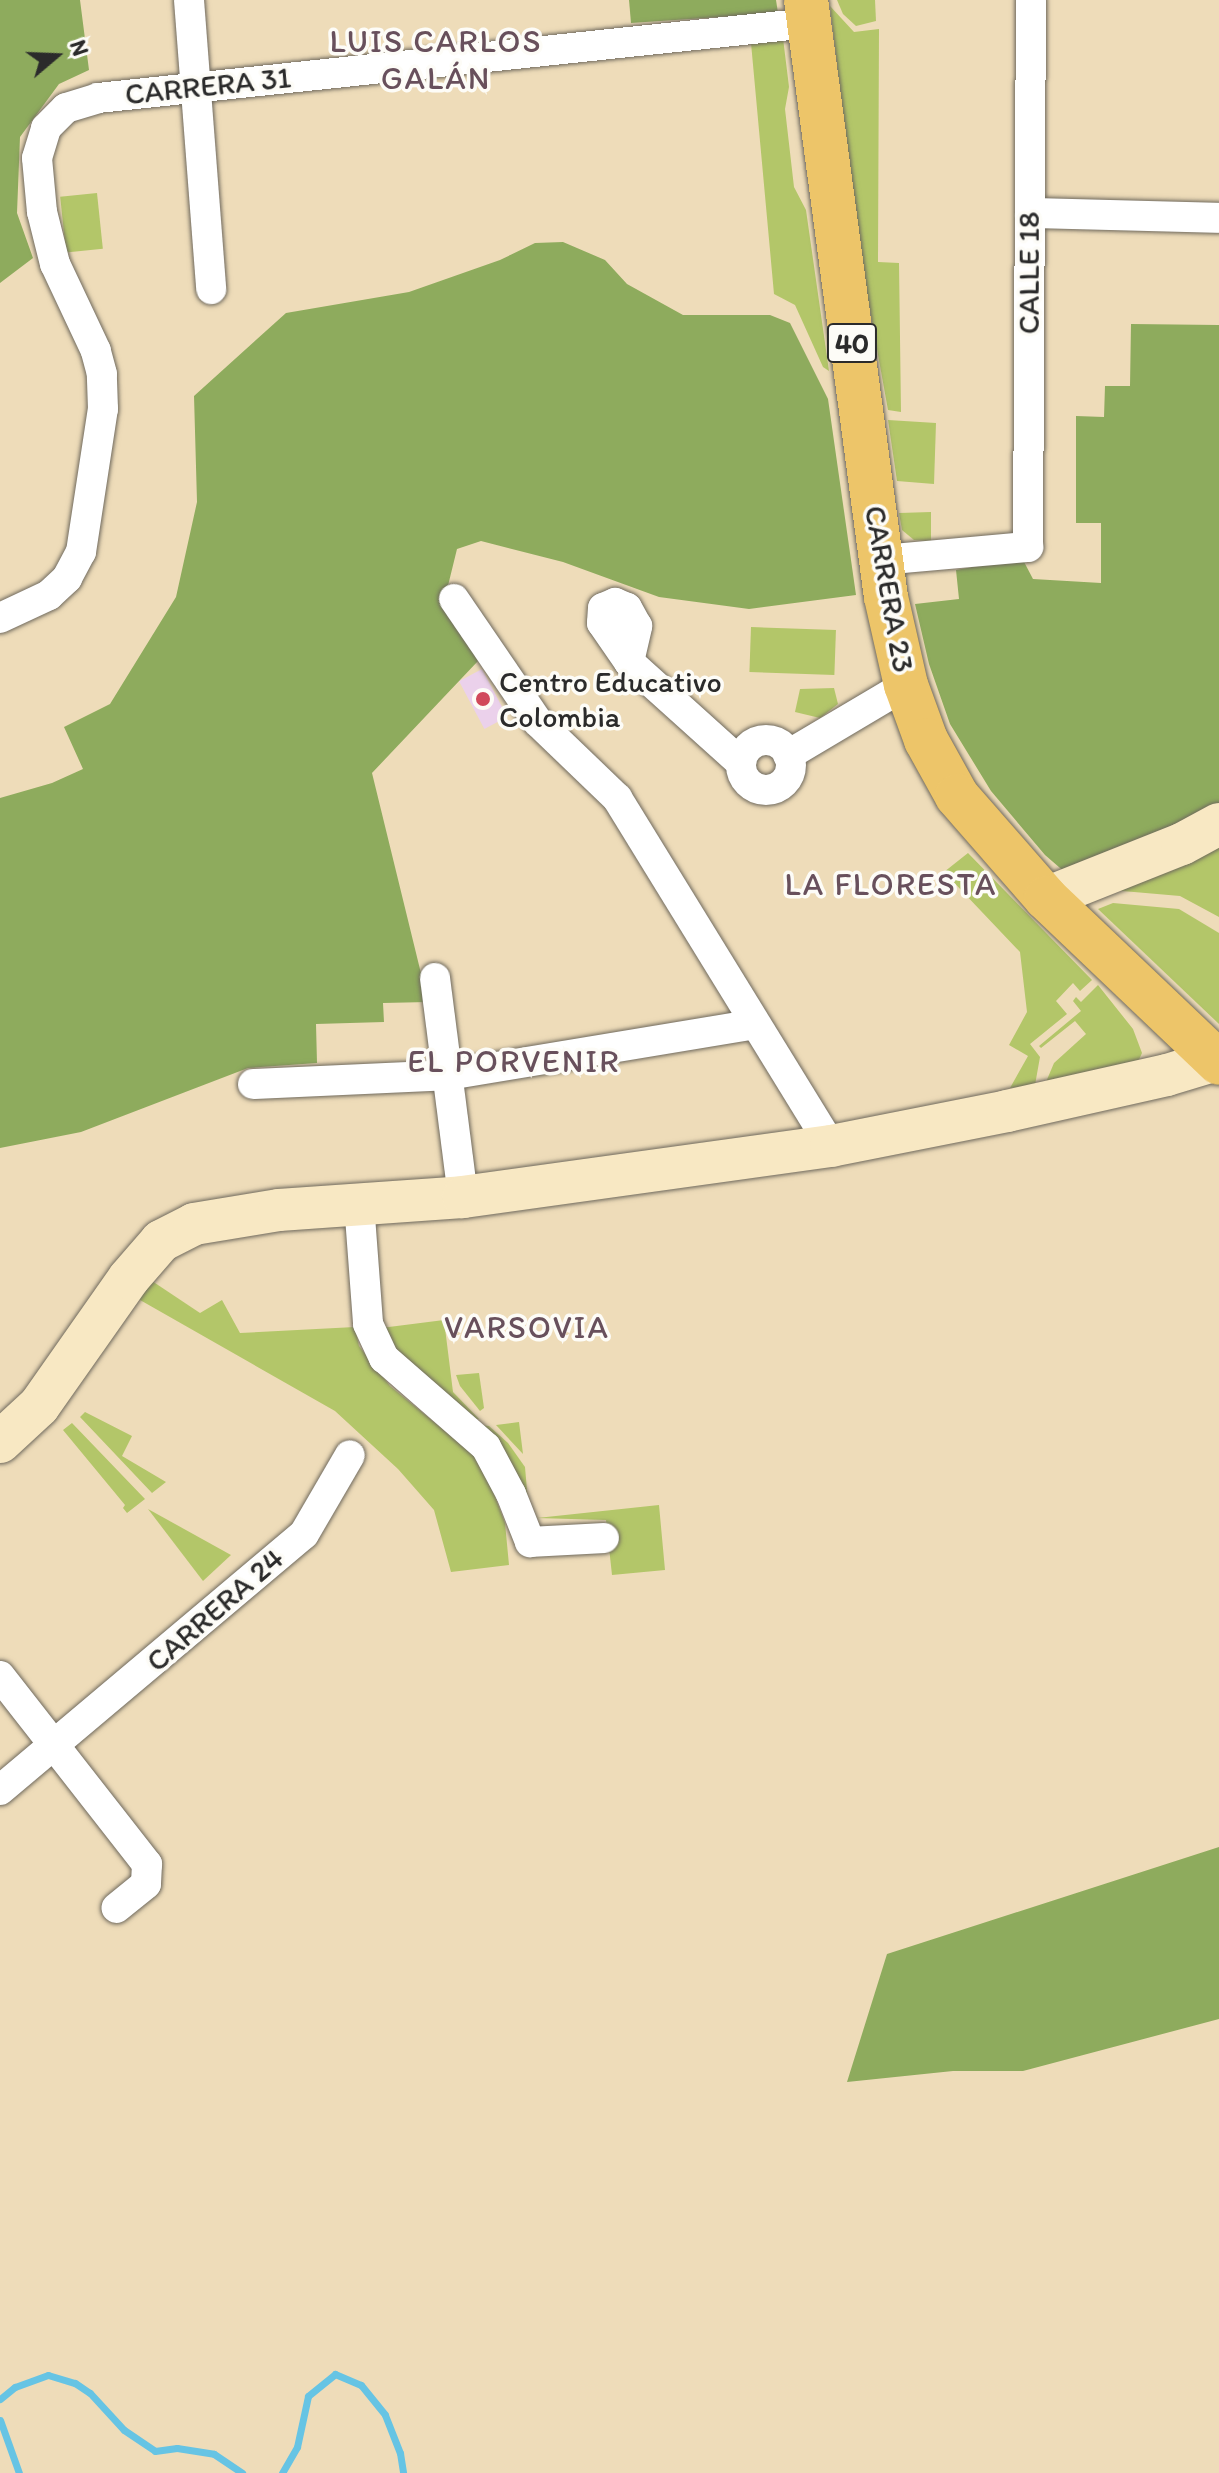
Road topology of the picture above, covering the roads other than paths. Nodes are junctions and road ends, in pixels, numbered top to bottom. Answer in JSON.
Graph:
{"nodes":[{"id":1,"x":189,"y":0,"type":"edge"},
{"id":2,"x":1031,"y":0,"type":"edge"},
{"id":3,"x":807,"y":12,"type":"edge"},
{"id":4,"x":196,"y":88,"type":"junction"},
{"id":5,"x":1030,"y":213,"type":"junction"},
{"id":6,"x":1219,"y":218,"type":"edge"},
{"id":7,"x":211,"y":289,"type":"dead end"},
{"id":8,"x":881,"y":560,"type":"junction"},
{"id":9,"x":454,"y":599,"type":"dead end"},
{"id":10,"x":0,"y":618,"type":"edge"},
{"id":11,"x":629,"y":662,"type":"dead end"},
{"id":12,"x":906,"y":685,"type":"junction"},
{"id":13,"x":1219,"y":824,"type":"edge"},
{"id":14,"x":1046,"y":898,"type":"junction"},
{"id":15,"x":435,"y":978,"type":"dead end"},
{"id":16,"x":755,"y":1024,"type":"junction"},
{"id":17,"x":1217,"y":1061,"type":"edge"},
{"id":18,"x":448,"y":1075,"type":"junction"},
{"id":19,"x":253,"y":1084,"type":"dead end"},
{"id":20,"x":831,"y":1146,"type":"junction"},
{"id":21,"x":463,"y":1197,"type":"junction"},
{"id":22,"x":359,"y":1203,"type":"junction"},
{"id":23,"x":0,"y":1442,"type":"edge"},
{"id":24,"x":350,"y":1455,"type":"dead end"},
{"id":25,"x":604,"y":1538,"type":"dead end"},
{"id":26,"x":0,"y":1676,"type":"edge"},
{"id":27,"x":56,"y":1744,"type":"junction"},
{"id":28,"x":0,"y":1790,"type":"edge"},
{"id":29,"x":116,"y":1908,"type":"dead end"}],
"edges":[{"from":1,"to":4,"type":"street"},
{"from":2,"to":5,"type":"street","name":"CALLE 18"},
{"from":3,"to":4,"type":"street","name":"CARRERA 31"},
{"from":3,"to":8,"type":"highway","name":"CARRERA 23","number":"40"},
{"from":4,"to":7,"type":"street"},
{"from":4,"to":10,"type":"street","name":"CARRERA 31"},
{"from":5,"to":6,"type":"street"},
{"from":5,"to":8,"type":"street","name":"CALLE 18"},
{"from":8,"to":12,"type":"highway","name":"CARRERA 23","number":"40"},
{"from":9,"to":16,"type":"street"},
{"from":11,"to":12,"type":"street"},
{"from":12,"to":14,"type":"highway","name":"CARRERA 23","number":"40"},
{"from":13,"to":14,"type":"street"},
{"from":14,"to":17,"type":"highway","name":"CARRERA 23","number":"40"},
{"from":15,"to":18,"type":"street"},
{"from":16,"to":18,"type":"street"},
{"from":16,"to":20,"type":"street"},
{"from":17,"to":20,"type":"street"},
{"from":18,"to":19,"type":"street"},
{"from":18,"to":21,"type":"street"},
{"from":20,"to":21,"type":"street"},
{"from":21,"to":22,"type":"street"},
{"from":22,"to":23,"type":"street"},
{"from":22,"to":25,"type":"street"},
{"from":24,"to":27,"type":"street","name":"CARRERA 24"},
{"from":26,"to":27,"type":"street"},
{"from":27,"to":28,"type":"street","name":"CARRERA 24"},
{"from":27,"to":29,"type":"street"}]}
